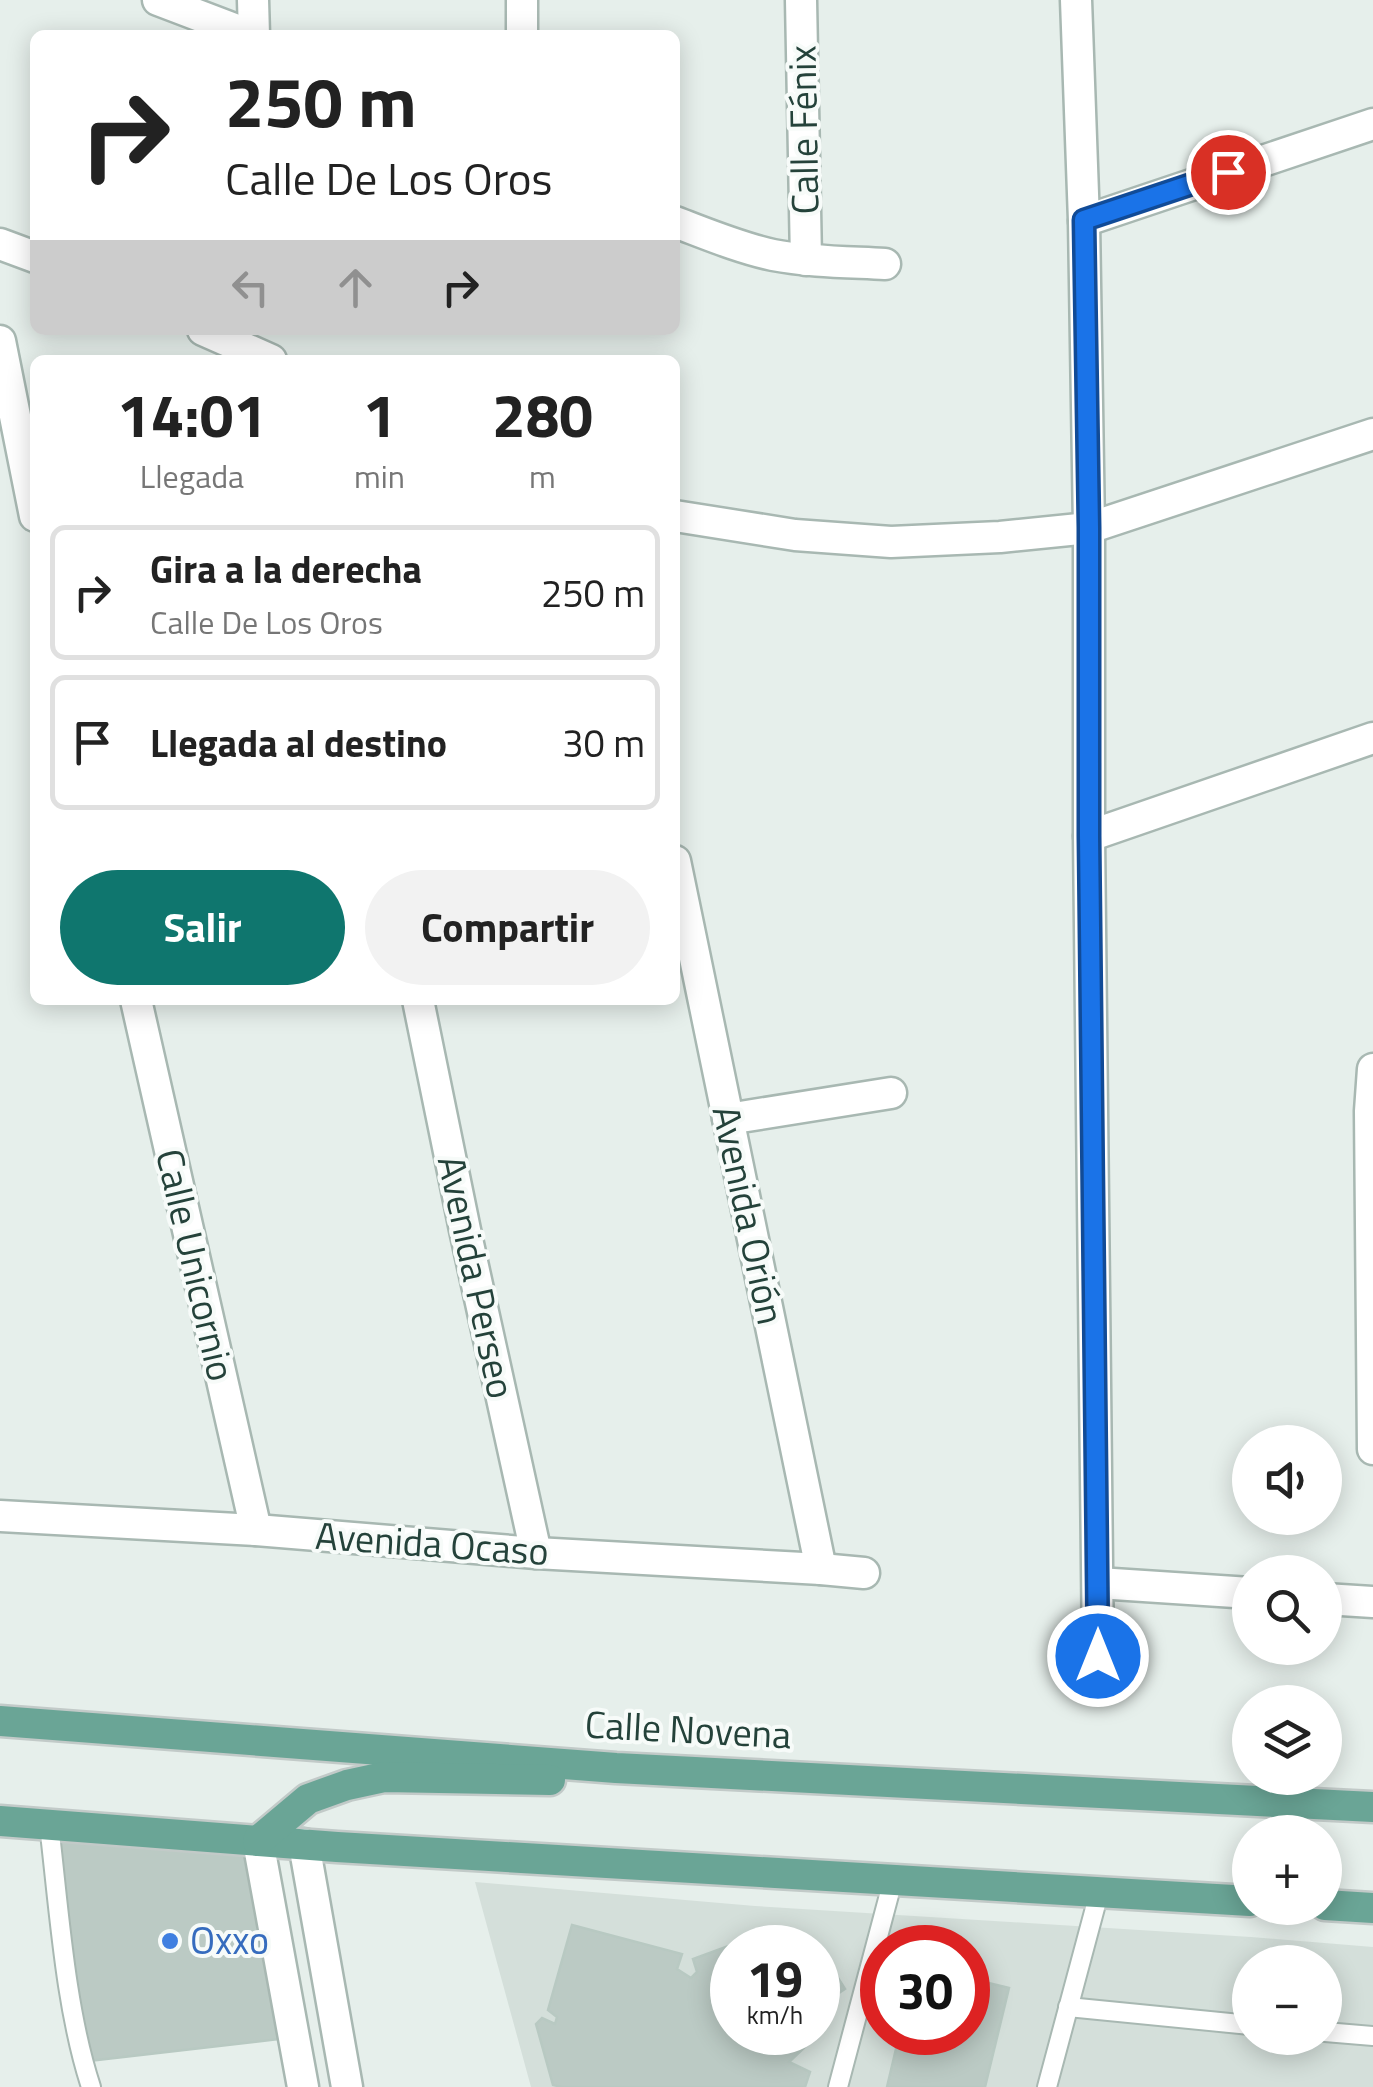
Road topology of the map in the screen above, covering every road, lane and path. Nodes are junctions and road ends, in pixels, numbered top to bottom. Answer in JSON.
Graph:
{"nodes":[{"id":1,"x":158,"y":0,"type":"edge"},
{"id":2,"x":253,"y":0,"type":"edge"},
{"id":3,"x":522,"y":0,"type":"edge"},
{"id":4,"x":801,"y":0,"type":"edge"},
{"id":5,"x":1076,"y":0,"type":"edge"},
{"id":6,"x":239,"y":30,"type":"edge"},
{"id":7,"x":252,"y":30,"type":"edge"},
{"id":8,"x":522,"y":30,"type":"edge"},
{"id":9,"x":1373,"y":124,"type":"edge"},
{"id":10,"x":1084,"y":220,"type":"junction"},
{"id":11,"x":680,"y":224,"type":"edge"},
{"id":12,"x":0,"y":244,"type":"edge"},
{"id":13,"x":30,"y":256,"type":"edge"},
{"id":14,"x":806,"y":260,"type":"junction"},
{"id":15,"x":885,"y":264,"type":"dead end"},
{"id":16,"x":214,"y":335,"type":"edge"},
{"id":17,"x":0,"y":341,"type":"edge"},
{"id":18,"x":260,"y":355,"type":"edge"},
{"id":19,"x":1373,"y":434,"type":"edge"},
{"id":20,"x":30,"y":491,"type":"edge"},
{"id":21,"x":680,"y":517,"type":"edge"},
{"id":22,"x":1089,"y":528,"type":"junction"},
{"id":23,"x":1373,"y":738,"type":"edge"},
{"id":24,"x":1089,"y":836,"type":"junction"},
{"id":25,"x":680,"y":885,"type":"edge"},
{"id":26,"x":137,"y":1005,"type":"edge"},
{"id":27,"x":419,"y":1005,"type":"edge"},
{"id":28,"x":1373,"y":1068,"type":"edge"},
{"id":29,"x":891,"y":1093,"type":"dead end"},
{"id":30,"x":728,"y":1119,"type":"junction"},
{"id":31,"x":1373,"y":1449,"type":"edge"},
{"id":32,"x":0,"y":1516,"type":"edge"},
{"id":33,"x":256,"y":1530,"type":"junction"},
{"id":34,"x":536,"y":1553,"type":"junction"},
{"id":35,"x":821,"y":1569,"type":"junction"},
{"id":36,"x":864,"y":1573,"type":"dead end"},
{"id":37,"x":1098,"y":1583,"type":"junction"},
{"id":38,"x":1232,"y":1593,"type":"edge"},
{"id":39,"x":1342,"y":1599,"type":"edge"},
{"id":40,"x":1373,"y":1602,"type":"edge"},
{"id":41,"x":1098,"y":1656,"type":"dead end"},
{"id":42,"x":0,"y":1721,"type":"edge"},
{"id":43,"x":616,"y":1768,"type":"junction"},
{"id":44,"x":1373,"y":1807,"type":"edge"},
{"id":45,"x":0,"y":1822,"type":"edge"},
{"id":46,"x":49,"y":1825,"type":"junction"},
{"id":47,"x":258,"y":1841,"type":"junction"},
{"id":48,"x":304,"y":1844,"type":"junction"},
{"id":49,"x":894,"y":1880,"type":"junction"},
{"id":50,"x":1099,"y":1892,"type":"junction"},
{"id":51,"x":1232,"y":1900,"type":"edge"},
{"id":52,"x":1342,"y":1906,"type":"edge"},
{"id":53,"x":1373,"y":1908,"type":"edge"},
{"id":54,"x":1068,"y":2007,"type":"junction"},
{"id":55,"x":1232,"y":2023,"type":"edge"},
{"id":56,"x":1342,"y":2033,"type":"edge"},
{"id":57,"x":1373,"y":2036,"type":"edge"},
{"id":58,"x":91,"y":2087,"type":"edge"},
{"id":59,"x":302,"y":2087,"type":"edge"},
{"id":60,"x":347,"y":2087,"type":"edge"},
{"id":61,"x":838,"y":2087,"type":"edge"},
{"id":62,"x":1047,"y":2087,"type":"edge"}],
"edges":[{"from":1,"to":6,"type":"street"},
{"from":2,"to":7,"type":"street"},
{"from":3,"to":8,"type":"street"},
{"from":4,"to":14,"type":"street","name":"Calle Fénix"},
{"from":5,"to":10,"type":"street"},
{"from":9,"to":10,"type":"street"},
{"from":10,"to":22,"type":"street"},
{"from":11,"to":14,"type":"street"},
{"from":12,"to":13,"type":"street"},
{"from":14,"to":15,"type":"street"},
{"from":16,"to":18,"type":"street"},
{"from":17,"to":20,"type":"street"},
{"from":19,"to":22,"type":"street"},
{"from":21,"to":22,"type":"street"},
{"from":22,"to":24,"type":"street"},
{"from":23,"to":24,"type":"street"},
{"from":24,"to":37,"type":"street"},
{"from":25,"to":30,"type":"street","name":"Avenida Orión"},
{"from":26,"to":33,"type":"street","name":"Calle Unicornio"},
{"from":27,"to":34,"type":"street","name":"Avenida Perseo"},
{"from":28,"to":31,"type":"street"},
{"from":29,"to":30,"type":"street"},
{"from":30,"to":35,"type":"street","name":"Avenida Orión"},
{"from":32,"to":33,"type":"street","name":"Avenida Ocaso"},
{"from":33,"to":34,"type":"street","name":"Avenida Ocaso"},
{"from":34,"to":35,"type":"street","name":"Avenida Ocaso"},
{"from":35,"to":36,"type":"street","name":"Avenida Ocaso"},
{"from":37,"to":38,"type":"street"},
{"from":37,"to":41,"type":"street"},
{"from":39,"to":40,"type":"street"},
{"from":42,"to":43,"type":"main road","name":"Calle Novena"},
{"from":43,"to":44,"type":"main road","name":"Calle Novena"},
{"from":43,"to":47,"type":"main road"},
{"from":45,"to":46,"type":"main road"},
{"from":46,"to":47,"type":"main road"},
{"from":46,"to":58,"type":"lane"},
{"from":47,"to":48,"type":"main road"},
{"from":47,"to":59,"type":"street"},
{"from":48,"to":49,"type":"main road"},
{"from":48,"to":60,"type":"street"},
{"from":49,"to":50,"type":"main road"},
{"from":49,"to":61,"type":"lane"},
{"from":50,"to":51,"type":"main road"},
{"from":50,"to":54,"type":"lane"},
{"from":52,"to":53,"type":"main road"},
{"from":54,"to":55,"type":"lane"},
{"from":54,"to":62,"type":"lane"},
{"from":56,"to":57,"type":"lane"}]}
